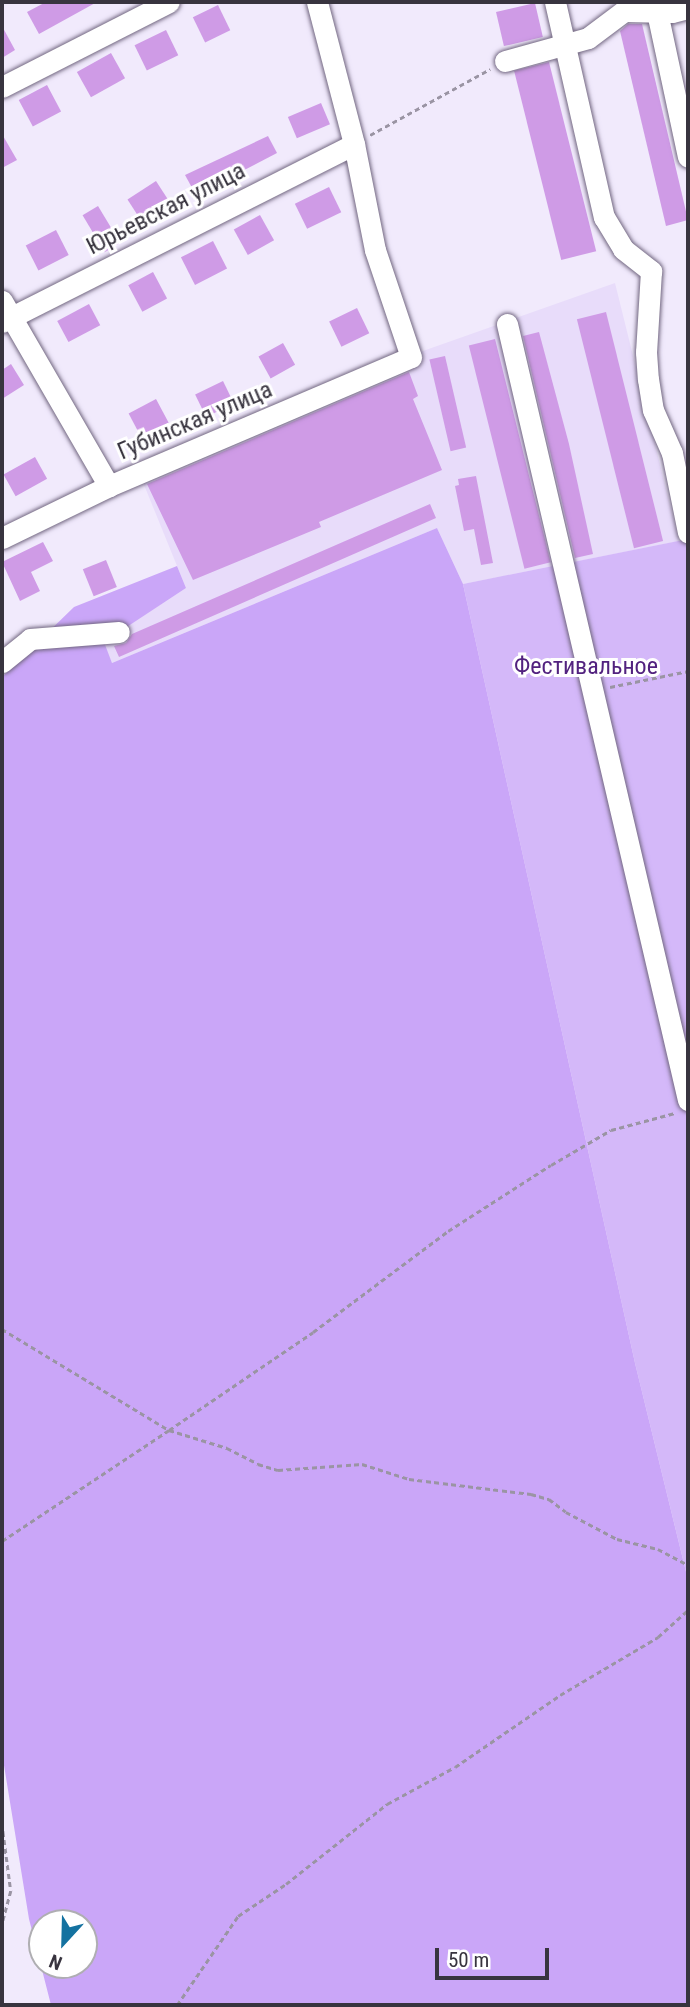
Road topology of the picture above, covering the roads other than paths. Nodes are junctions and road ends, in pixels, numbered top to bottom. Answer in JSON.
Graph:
{"nodes":[{"id":1,"x":169,"y":2,"type":"edge"},
{"id":2,"x":317,"y":2,"type":"edge"},
{"id":3,"x":555,"y":2,"type":"edge"},
{"id":4,"x":670,"y":7,"type":"edge"},
{"id":5,"x":563,"y":45,"type":"junction"},
{"id":6,"x":505,"y":61,"type":"road end"},
{"id":7,"x":2,"y":87,"type":"edge"},
{"id":8,"x":354,"y":144,"type":"junction"},
{"id":9,"x":688,"y":157,"type":"edge"},
{"id":10,"x":5,"y":313,"type":"edge"},
{"id":11,"x":507,"y":324,"type":"dead end"},
{"id":12,"x":110,"y":486,"type":"junction"},
{"id":13,"x":688,"y":528,"type":"edge"},
{"id":14,"x":2,"y":538,"type":"edge"},
{"id":15,"x":119,"y":632,"type":"dead end"},
{"id":16,"x":2,"y":663,"type":"edge"},
{"id":17,"x":682,"y":1106,"type":"edge"}],
"edges":[{"from":1,"to":7,"type":"street"},
{"from":2,"to":8,"type":"street"},
{"from":3,"to":5,"type":"street"},
{"from":4,"to":5,"type":"street"},
{"from":4,"to":9,"type":"street"},
{"from":5,"to":6,"type":"street"},
{"from":5,"to":13,"type":"street"},
{"from":8,"to":10,"type":"street","name":"Юрьевская улица"},
{"from":8,"to":12,"type":"street","name":"Губинская улица"},
{"from":10,"to":12,"type":"street"},
{"from":11,"to":17,"type":"street"},
{"from":12,"to":14,"type":"street","name":"Губинская улица"},
{"from":15,"to":16,"type":"street"}]}
